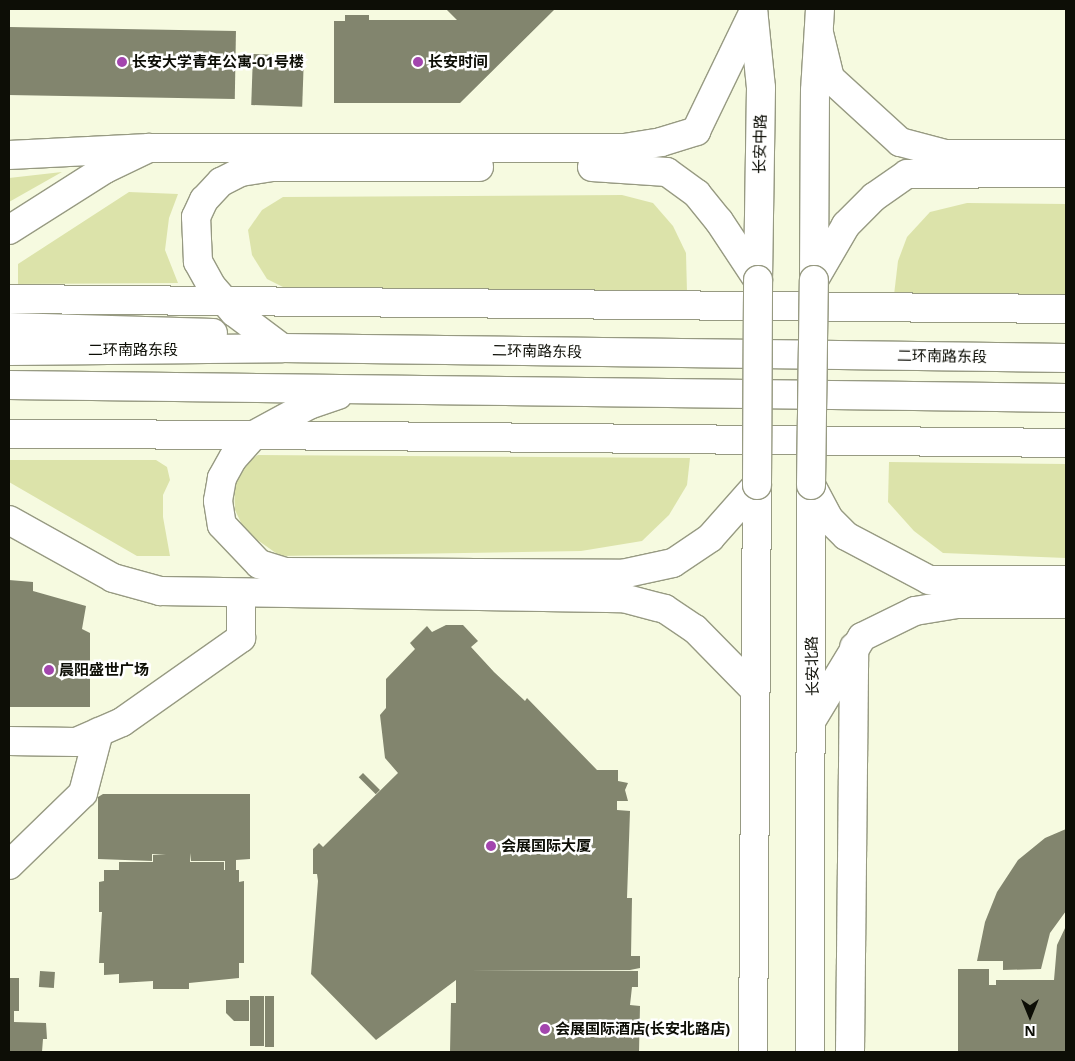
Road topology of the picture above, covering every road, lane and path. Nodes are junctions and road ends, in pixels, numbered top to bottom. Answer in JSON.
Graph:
{"nodes":[{"id":1,"x":753,"y":11,"type":"edge"},
{"id":2,"x":819,"y":21,"type":"edge"},
{"id":3,"x":149,"y":148,"type":"junction"},
{"id":4,"x":1066,"y":154,"type":"edge"},
{"id":5,"x":9,"y":155,"type":"edge"},
{"id":6,"x":1066,"y":174,"type":"edge"},
{"id":7,"x":9,"y":230,"type":"edge"},
{"id":8,"x":758,"y":280,"type":"junction"},
{"id":9,"x":814,"y":280,"type":"junction"},
{"id":10,"x":9,"y":299,"type":"edge"},
{"id":11,"x":225,"y":302,"type":"junction"},
{"id":12,"x":1066,"y":309,"type":"edge"},
{"id":13,"x":9,"y":327,"type":"edge"},
{"id":14,"x":274,"y":342,"type":"junction"},
{"id":15,"x":9,"y":351,"type":"edge"},
{"id":16,"x":1066,"y":358,"type":"edge"},
{"id":17,"x":9,"y":386,"type":"edge"},
{"id":18,"x":354,"y":389,"type":"junction"},
{"id":19,"x":1066,"y":398,"type":"edge"},
{"id":20,"x":9,"y":434,"type":"edge"},
{"id":21,"x":254,"y":435,"type":"junction"},
{"id":22,"x":1066,"y":443,"type":"edge"},
{"id":23,"x":757,"y":485,"type":"junction"},
{"id":24,"x":811,"y":485,"type":"junction"},
{"id":25,"x":9,"y":520,"type":"edge"},
{"id":26,"x":1066,"y":580,"type":"edge"},
{"id":27,"x":241,"y":593,"type":"junction"},
{"id":28,"x":1066,"y":604,"type":"edge"},
{"id":29,"x":854,"y":647,"type":"junction"},
{"id":30,"x":755,"y":690,"type":"junction"},
{"id":31,"x":813,"y":718,"type":"junction"},
{"id":32,"x":99,"y":732,"type":"junction"},
{"id":33,"x":9,"y":741,"type":"edge"},
{"id":34,"x":9,"y":865,"type":"edge"},
{"id":35,"x":753,"y":1052,"type":"edge"},
{"id":36,"x":810,"y":1052,"type":"edge"},
{"id":37,"x":850,"y":1052,"type":"edge"}],
"edges":[{"from":1,"to":3,"type":"main road"},
{"from":1,"to":8,"type":"main road","name":"长安中路"},
{"from":2,"to":4,"type":"main road"},
{"from":2,"to":9,"type":"main road"},
{"from":3,"to":5,"type":"main road"},
{"from":3,"to":7,"type":"main road"},
{"from":6,"to":9,"type":"main road"},
{"from":8,"to":11,"type":"main road"},
{"from":8,"to":23,"type":"main road","bridge":true},
{"from":9,"to":24,"type":"main road","name":"长安北路","bridge":true},
{"from":10,"to":11,"type":"main road"},
{"from":11,"to":12,"type":"main road"},
{"from":11,"to":14,"type":"main road"},
{"from":13,"to":14,"type":"main road"},
{"from":14,"to":15,"type":"main road","name":"二环南路东段"},
{"from":14,"to":16,"type":"main road","name":"二环南路东段"},
{"from":17,"to":18,"type":"main road"},
{"from":18,"to":19,"type":"main road"},
{"from":18,"to":21,"type":"main road"},
{"from":20,"to":21,"type":"main road"},
{"from":21,"to":22,"type":"main road"},
{"from":21,"to":23,"type":"main road"},
{"from":23,"to":30,"type":"main road"},
{"from":24,"to":26,"type":"main road"},
{"from":24,"to":31,"type":"main road","name":"长安北路"},
{"from":25,"to":27,"type":"main road"},
{"from":27,"to":30,"type":"main road"},
{"from":27,"to":32,"type":"main road"},
{"from":28,"to":29,"type":"main road"},
{"from":29,"to":31,"type":"main road"},
{"from":29,"to":37,"type":"main road"},
{"from":30,"to":35,"type":"main road"},
{"from":31,"to":36,"type":"main road","name":"长安北路"},
{"from":32,"to":33,"type":"main road"},
{"from":32,"to":34,"type":"main road"}]}
